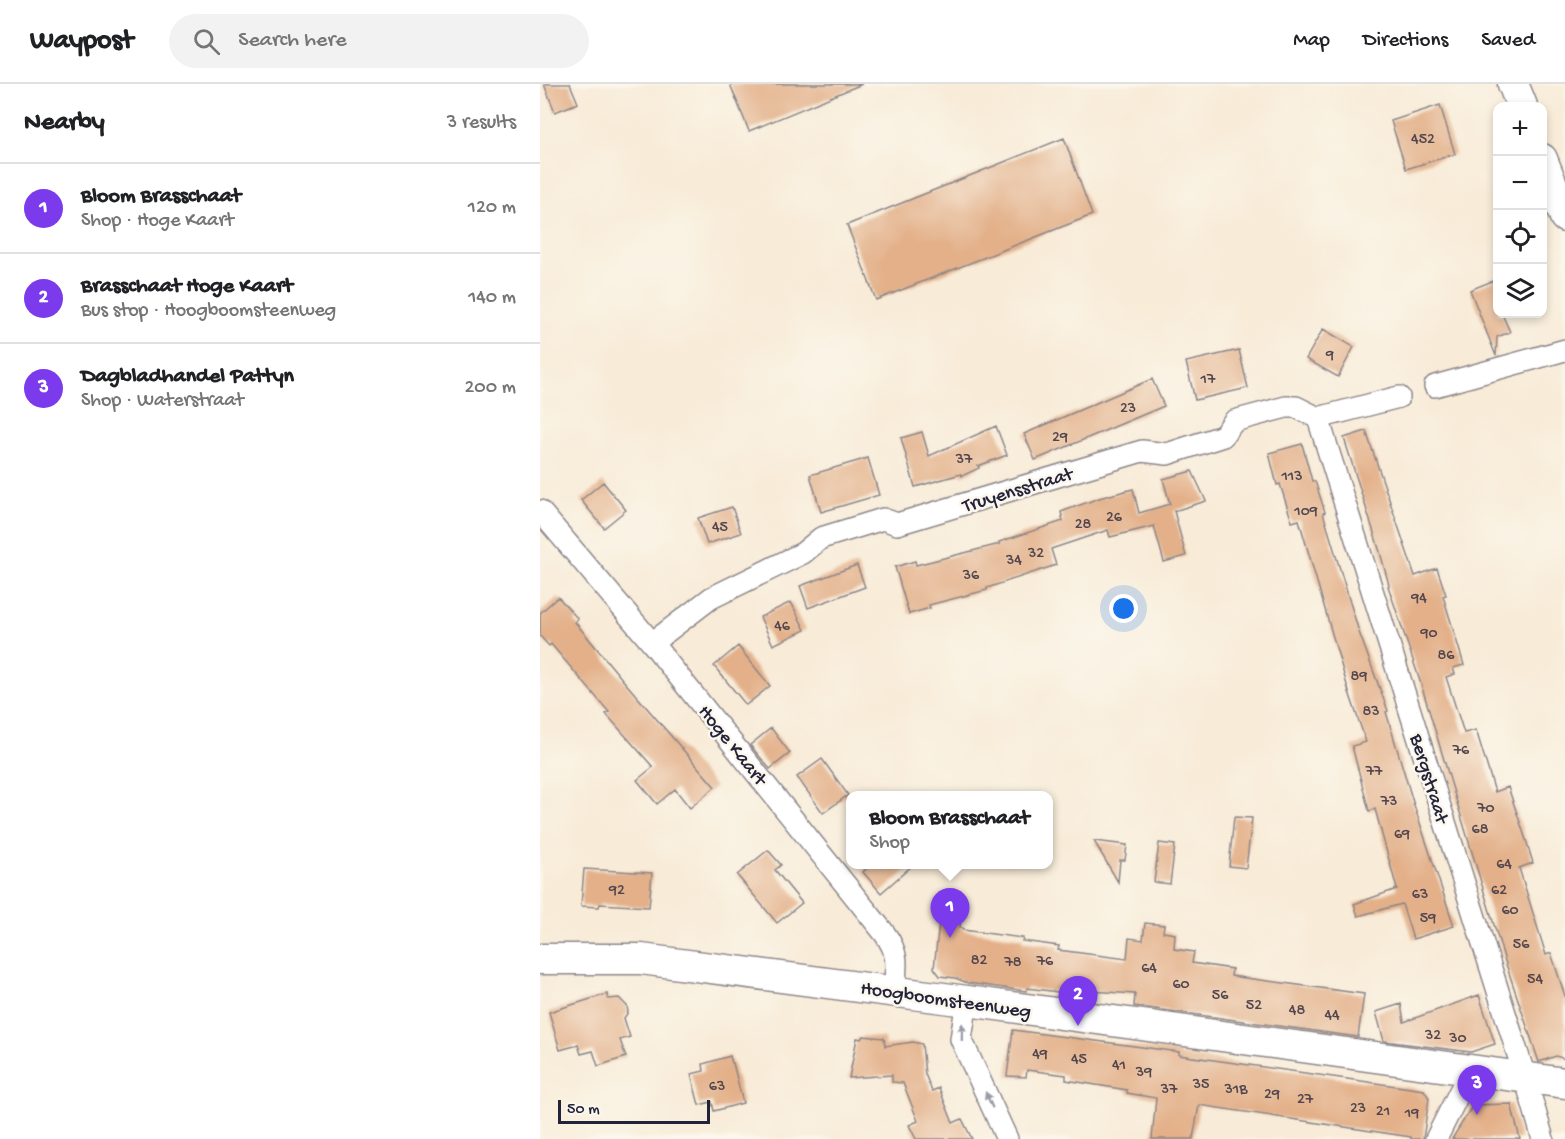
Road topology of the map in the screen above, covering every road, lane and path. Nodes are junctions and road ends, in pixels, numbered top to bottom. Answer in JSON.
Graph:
{"nodes":[{"id":1,"x":1513,"y":84,"type":"edge"},
{"id":2,"x":1520,"y":102,"type":"edge"},
{"id":3,"x":1547,"y":171,"type":"edge"},
{"id":4,"x":1565,"y":216,"type":"edge"},
{"id":5,"x":1565,"y":350,"type":"edge"},
{"id":6,"x":1435,"y":386,"type":"dead end"},
{"id":7,"x":1399,"y":397,"type":"dead end"},
{"id":8,"x":1318,"y":418,"type":"junction"},
{"id":9,"x":540,"y":511,"type":"edge"},
{"id":10,"x":652,"y":643,"type":"junction"},
{"id":11,"x":540,"y":959,"type":"edge"},
{"id":12,"x":894,"y":991,"type":"junction"},
{"id":13,"x":967,"y":1001,"type":"junction"},
{"id":14,"x":1471,"y":1069,"type":"junction"},
{"id":15,"x":1525,"y":1077,"type":"junction"},
{"id":16,"x":1565,"y":1083,"type":"edge"},
{"id":17,"x":1007,"y":1139,"type":"edge"},
{"id":18,"x":1437,"y":1139,"type":"edge"},
{"id":19,"x":1543,"y":1139,"type":"edge"}],
"edges":[{"from":1,"to":2,"type":"street"},
{"from":3,"to":4,"type":"street"},
{"from":5,"to":6,"type":"street"},
{"from":7,"to":8,"type":"street"},
{"from":8,"to":10,"type":"street","name":"Truyensstraat"},
{"from":8,"to":15,"type":"street","name":"Bergstraat"},
{"from":9,"to":10,"type":"street","name":"Hoge Kaart"},
{"from":10,"to":12,"type":"street","name":"Hoge Kaart"},
{"from":11,"to":12,"type":"street","name":"Hoogboomsteenweg"},
{"from":12,"to":13,"type":"street","name":"Hoogboomsteenweg"},
{"from":13,"to":14,"type":"street","name":"Hoogboomsteenweg"},
{"from":17,"to":13,"type":"street","one_way":true},
{"from":14,"to":15,"type":"street","name":"Hoogboomsteenweg"},
{"from":14,"to":18,"type":"street"},
{"from":15,"to":16,"type":"street","name":"Hoogboomsteenweg"},
{"from":15,"to":19,"type":"street","name":"Bergstraat"}]}
